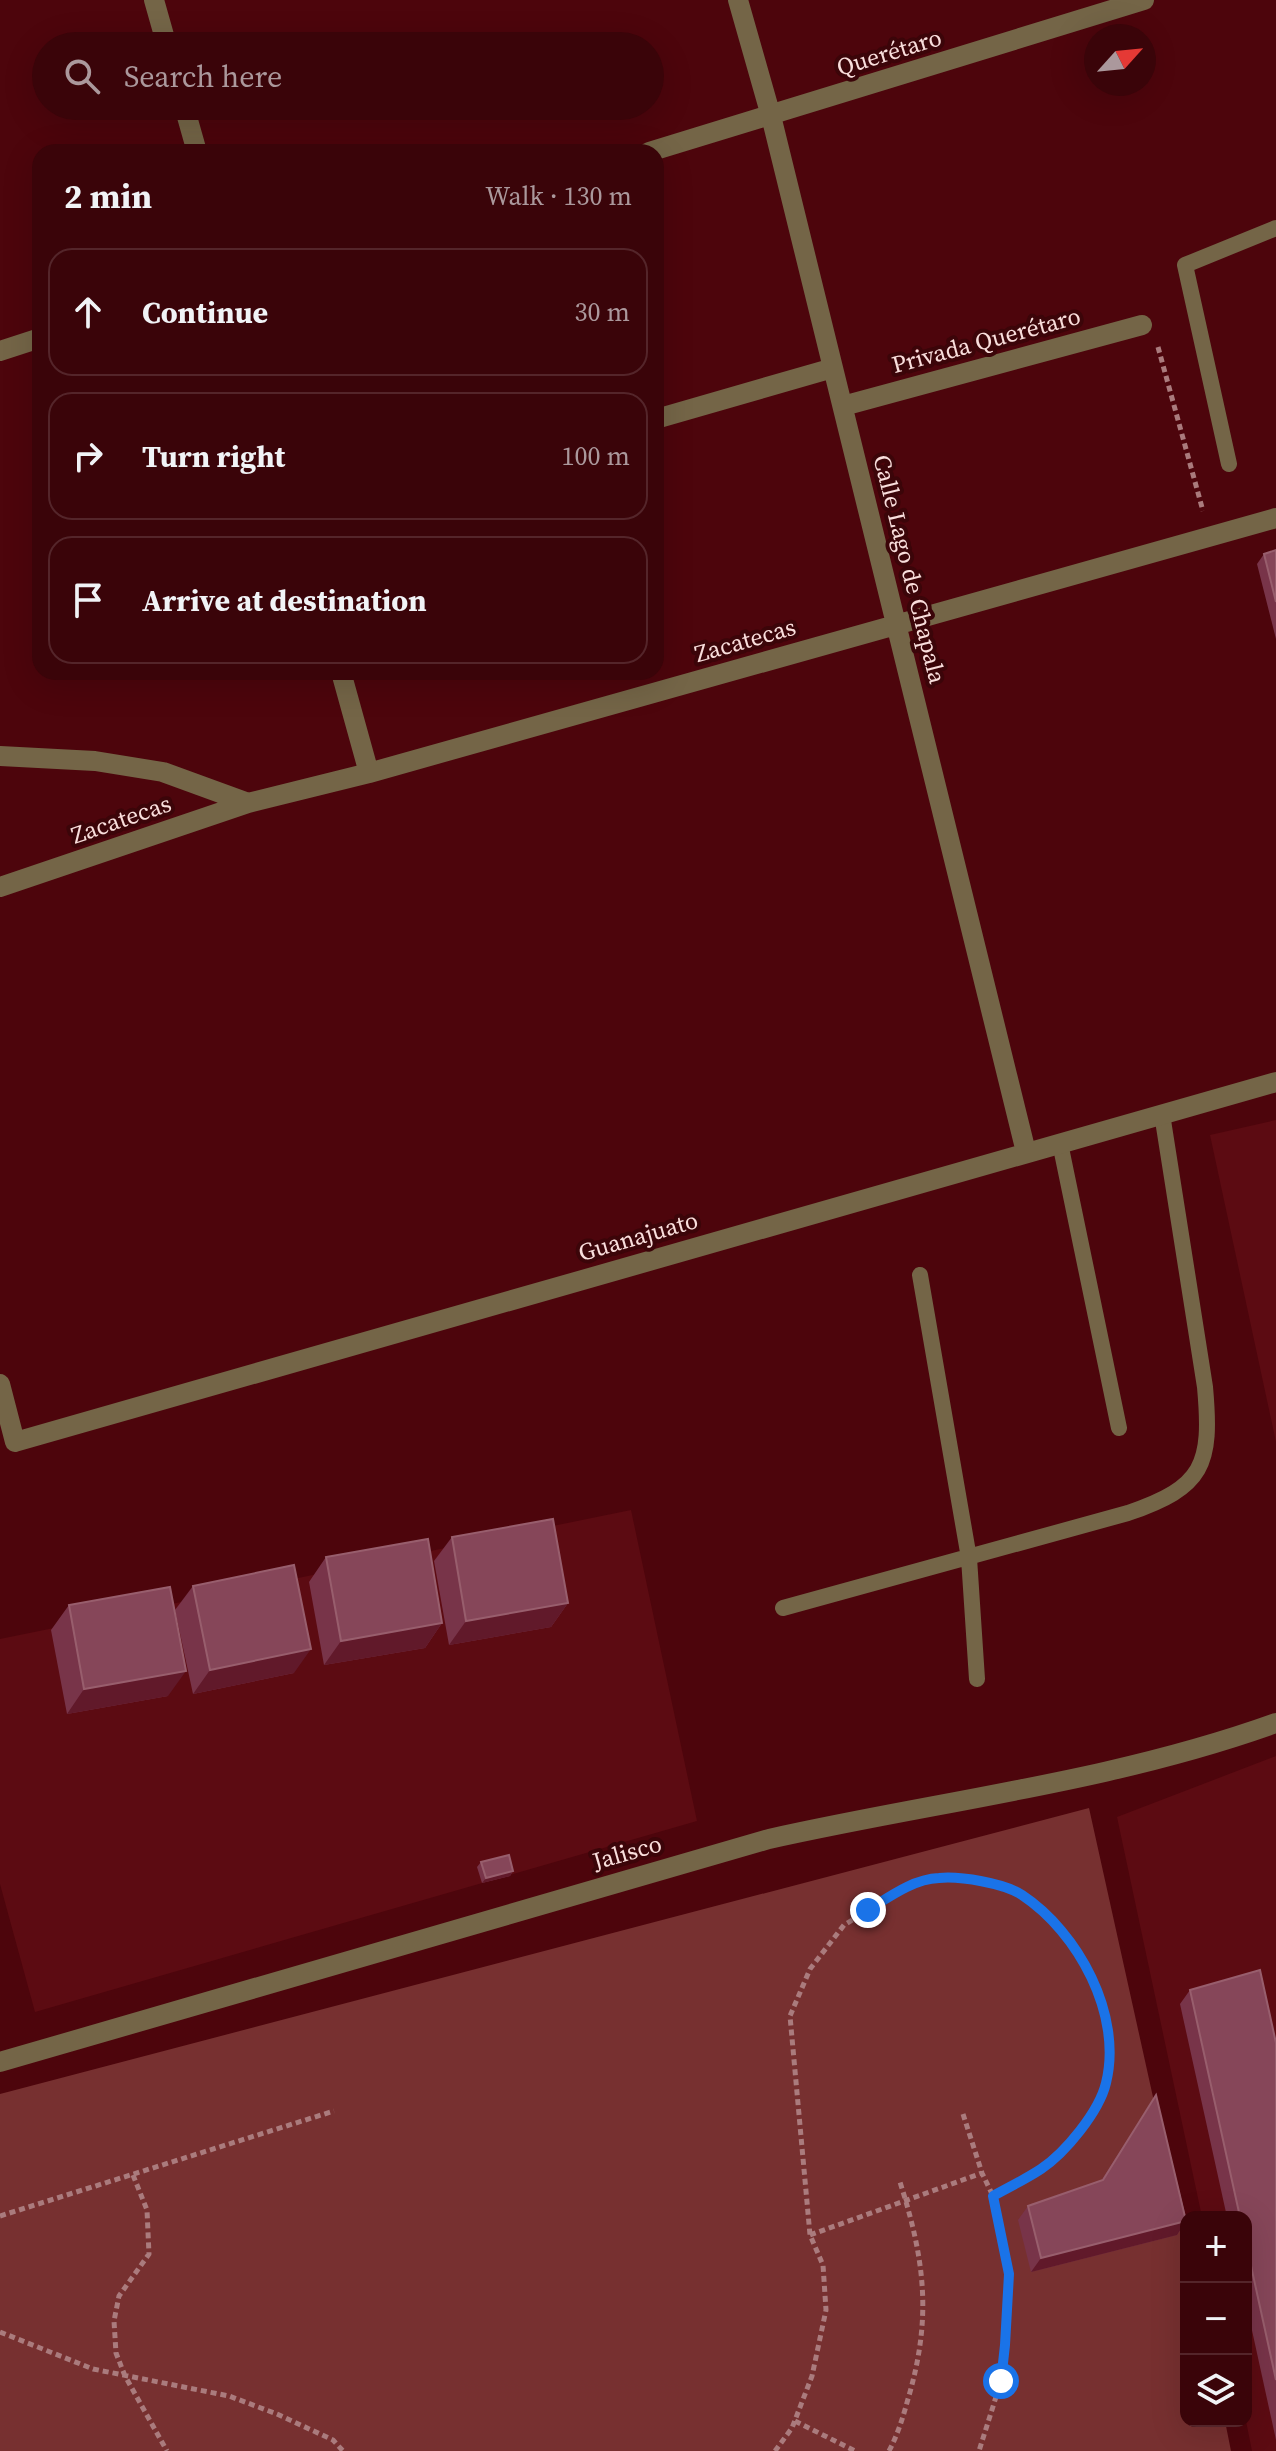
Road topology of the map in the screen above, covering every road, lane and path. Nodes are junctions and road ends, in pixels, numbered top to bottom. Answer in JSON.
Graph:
{"nodes":[{"id":1,"x":154,"y":0,"type":"edge"},
{"id":2,"x":738,"y":0,"type":"edge"},
{"id":3,"x":1144,"y":0,"type":"edge"},
{"id":4,"x":163,"y":32,"type":"edge"},
{"id":5,"x":771,"y":116,"type":"junction"},
{"id":6,"x":188,"y":120,"type":"edge"},
{"id":7,"x":195,"y":144,"type":"edge"},
{"id":8,"x":664,"y":148,"type":"edge"},
{"id":9,"x":1276,"y":228,"type":"edge"},
{"id":10,"x":1142,"y":325,"type":"joint"},
{"id":11,"x":32,"y":341,"type":"edge"},
{"id":12,"x":0,"y":351,"type":"edge"},
{"id":13,"x":833,"y":368,"type":"junction"},
{"id":14,"x":843,"y":406,"type":"junction"},
{"id":15,"x":664,"y":417,"type":"edge"},
{"id":16,"x":1229,"y":464,"type":"dead end"},
{"id":17,"x":1276,"y":518,"type":"edge"},
{"id":18,"x":1210,"y":537,"type":"junction"},
{"id":19,"x":896,"y":624,"type":"junction"},
{"id":20,"x":343,"y":680,"type":"edge"},
{"id":21,"x":0,"y":756,"type":"edge"},
{"id":22,"x":369,"y":773,"type":"junction"},
{"id":23,"x":248,"y":803,"type":"junction"},
{"id":24,"x":0,"y":887,"type":"edge"},
{"id":25,"x":1276,"y":1082,"type":"edge"},
{"id":26,"x":1162,"y":1114,"type":"junction"},
{"id":27,"x":1060,"y":1143,"type":"junction"},
{"id":28,"x":1026,"y":1152,"type":"junction"},
{"id":29,"x":920,"y":1275,"type":"dead end"},
{"id":30,"x":0,"y":1384,"type":"edge"},
{"id":31,"x":1119,"y":1428,"type":"dead end"},
{"id":32,"x":969,"y":1558,"type":"junction"},
{"id":33,"x":783,"y":1608,"type":"dead end"},
{"id":34,"x":977,"y":1679,"type":"dead end"},
{"id":35,"x":1276,"y":1723,"type":"edge"},
{"id":36,"x":0,"y":2062,"type":"edge"},
{"id":37,"x":334,"y":2111,"type":"dead end"},
{"id":38,"x":963,"y":2114,"type":"dead end"},
{"id":39,"x":982,"y":2173,"type":"junction"},
{"id":40,"x":133,"y":2175,"type":"junction"},
{"id":41,"x":900,"y":2182,"type":"dead end"},
{"id":42,"x":993,"y":2196,"type":"junction"},
{"id":43,"x":906,"y":2201,"type":"junction"},
{"id":44,"x":0,"y":2216,"type":"edge"},
{"id":45,"x":810,"y":2235,"type":"junction"},
{"id":46,"x":0,"y":2332,"type":"edge"},
{"id":47,"x":125,"y":2376,"type":"junction"},
{"id":48,"x":795,"y":2421,"type":"junction"},
{"id":49,"x":167,"y":2451,"type":"edge"},
{"id":50,"x":343,"y":2451,"type":"edge"},
{"id":51,"x":775,"y":2451,"type":"edge"},
{"id":52,"x":855,"y":2451,"type":"edge"},
{"id":53,"x":889,"y":2451,"type":"edge"},
{"id":54,"x":979,"y":2451,"type":"edge"}],
"edges":[{"from":1,"to":4,"type":"street"},
{"from":2,"to":5,"type":"street","name":"Calle Lago de Chapala"},
{"from":3,"to":5,"type":"street","name":"Querétaro"},
{"from":5,"to":8,"type":"street","name":"Querétaro"},
{"from":5,"to":13,"type":"street","name":"Calle Lago de Chapala"},
{"from":6,"to":7,"type":"street"},
{"from":9,"to":16,"type":"lane"},
{"from":10,"to":14,"type":"street","name":"Privada Querétaro"},
{"from":10,"to":18,"type":"path"},
{"from":11,"to":12,"type":"street"},
{"from":13,"to":14,"type":"street","name":"Calle Lago de Chapala"},
{"from":13,"to":15,"type":"street"},
{"from":14,"to":19,"type":"street","name":"Calle Lago de Chapala"},
{"from":17,"to":18,"type":"street","name":"Zacatecas"},
{"from":18,"to":19,"type":"street","name":"Zacatecas"},
{"from":19,"to":22,"type":"street","name":"Zacatecas"},
{"from":19,"to":28,"type":"street","name":"Calle Lago de Chapala"},
{"from":20,"to":22,"type":"street"},
{"from":21,"to":23,"type":"street"},
{"from":22,"to":23,"type":"street","name":"Zacatecas"},
{"from":23,"to":24,"type":"street","name":"Zacatecas"},
{"from":25,"to":26,"type":"street","name":"Guanajuato"},
{"from":26,"to":27,"type":"street","name":"Guanajuato"},
{"from":26,"to":32,"type":"lane"},
{"from":27,"to":28,"type":"street","name":"Guanajuato"},
{"from":27,"to":31,"type":"lane"},
{"from":28,"to":30,"type":"street","name":"Guanajuato"},
{"from":29,"to":32,"type":"lane"},
{"from":32,"to":33,"type":"lane"},
{"from":32,"to":34,"type":"lane"},
{"from":35,"to":36,"type":"street","name":"Jalisco"},
{"from":37,"to":40,"type":"path"},
{"from":38,"to":39,"type":"path"},
{"from":39,"to":42,"type":"path"},
{"from":39,"to":43,"type":"path"},
{"from":40,"to":44,"type":"path"},
{"from":40,"to":47,"type":"path"},
{"from":41,"to":43,"type":"path"},
{"from":42,"to":45,"type":"path"},
{"from":42,"to":54,"type":"path"},
{"from":43,"to":45,"type":"path"},
{"from":43,"to":53,"type":"path"},
{"from":45,"to":48,"type":"path"},
{"from":46,"to":47,"type":"path"},
{"from":47,"to":49,"type":"path"},
{"from":47,"to":50,"type":"path"},
{"from":48,"to":51,"type":"path"},
{"from":48,"to":52,"type":"path"}]}
